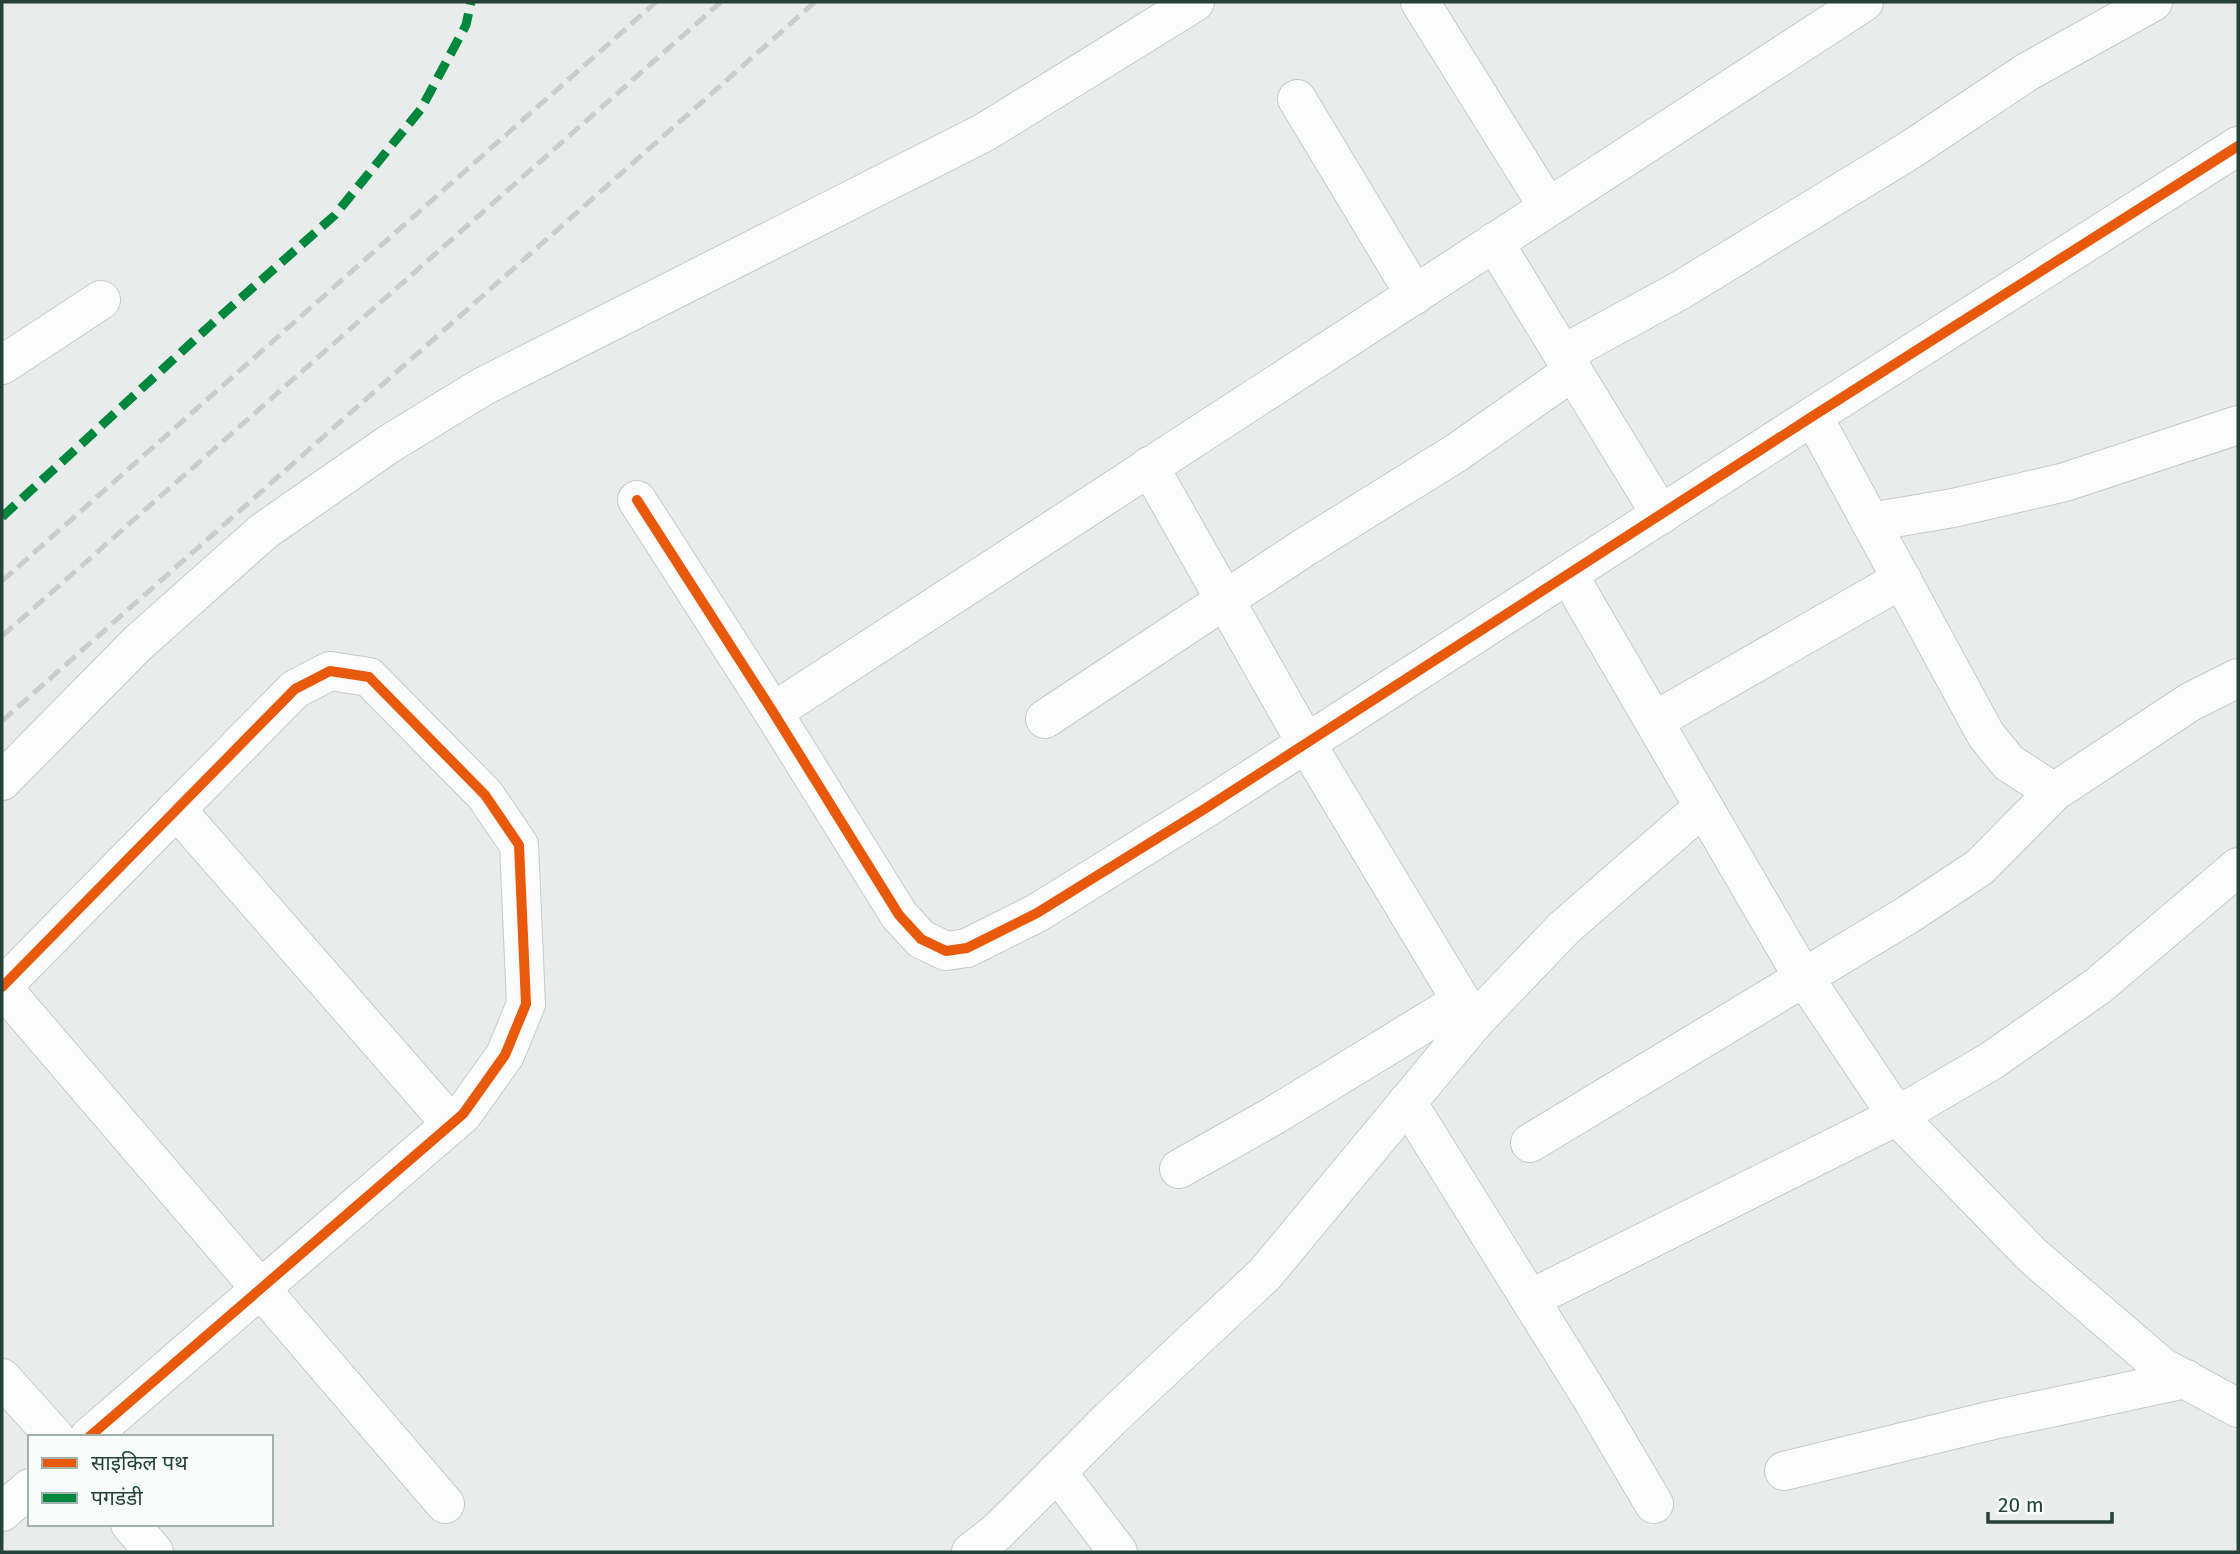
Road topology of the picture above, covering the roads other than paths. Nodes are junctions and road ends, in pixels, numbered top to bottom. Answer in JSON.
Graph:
{"nodes":[{"id":1,"x":1195,"y":2,"type":"edge"},
{"id":2,"x":1420,"y":2,"type":"edge"},
{"id":3,"x":1864,"y":2,"type":"edge"},
{"id":4,"x":2153,"y":2,"type":"edge"},
{"id":5,"x":1297,"y":99,"type":"dead end"},
{"id":6,"x":2238,"y":146,"type":"edge"},
{"id":7,"x":1548,"y":207,"type":"junction"},
{"id":8,"x":1494,"y":242,"type":"junction"},
{"id":9,"x":1415,"y":295,"type":"junction"},
{"id":10,"x":101,"y":300,"type":"dead end"},
{"id":11,"x":1568,"y":363,"type":"junction"},
{"id":12,"x":2,"y":365,"type":"edge"},
{"id":13,"x":1813,"y":416,"type":"junction"},
{"id":14,"x":2238,"y":425,"type":"edge"},
{"id":15,"x":1149,"y":466,"type":"junction"},
{"id":16,"x":637,"y":500,"type":"dead end"},
{"id":17,"x":1661,"y":515,"type":"junction"},
{"id":18,"x":1870,"y":522,"type":"junction"},
{"id":19,"x":1568,"y":574,"type":"junction"},
{"id":20,"x":1902,"y":579,"type":"junction"},
{"id":21,"x":1226,"y":601,"type":"junction"},
{"id":22,"x":2238,"y":678,"type":"edge"},
{"id":23,"x":772,"y":712,"type":"junction"},
{"id":24,"x":1045,"y":719,"type":"dead end"},
{"id":25,"x":1654,"y":721,"type":"junction"},
{"id":26,"x":1306,"y":743,"type":"junction"},
{"id":27,"x":2,"y":781,"type":"edge"},
{"id":28,"x":2054,"y":792,"type":"junction"},
{"id":29,"x":1703,"y":807,"type":"junction"},
{"id":30,"x":176,"y":809,"type":"junction"},
{"id":31,"x":2238,"y":867,"type":"edge"},
{"id":32,"x":1805,"y":977,"type":"junction"},
{"id":33,"x":2,"y":987,"type":"edge"},
{"id":34,"x":1468,"y":1012,"type":"junction"},
{"id":35,"x":1407,"y":1102,"type":"junction"},
{"id":36,"x":1898,"y":1116,"type":"junction"},
{"id":37,"x":451,"y":1124,"type":"junction"},
{"id":38,"x":1530,"y":1143,"type":"dead end"},
{"id":39,"x":1179,"y":1169,"type":"dead end"},
{"id":40,"x":262,"y":1288,"type":"junction"},
{"id":41,"x":1530,"y":1300,"type":"junction"},
{"id":42,"x":2,"y":1378,"type":"edge"},
{"id":43,"x":2186,"y":1380,"type":"junction"},
{"id":44,"x":2238,"y":1408,"type":"edge"},
{"id":45,"x":53,"y":1435,"type":"edge"},
{"id":46,"x":91,"y":1435,"type":"edge"},
{"id":47,"x":1784,"y":1471,"type":"dead end"},
{"id":48,"x":1056,"y":1472,"type":"junction"},
{"id":49,"x":28,"y":1490,"type":"edge"},
{"id":50,"x":445,"y":1504,"type":"dead end"},
{"id":51,"x":1654,"y":1504,"type":"dead end"},
{"id":52,"x":2,"y":1512,"type":"edge"},
{"id":53,"x":132,"y":1526,"type":"edge"},
{"id":54,"x":154,"y":1552,"type":"edge"},
{"id":55,"x":971,"y":1552,"type":"edge"},
{"id":56,"x":1118,"y":1552,"type":"edge"}],
"edges":[{"from":1,"to":27,"type":"street"},
{"from":2,"to":7,"type":"street"},
{"from":3,"to":7,"type":"street"},
{"from":4,"to":11,"type":"street"},
{"from":5,"to":9,"type":"street"},
{"from":6,"to":13,"type":"street"},
{"from":7,"to":8,"type":"street"},
{"from":8,"to":9,"type":"street"},
{"from":8,"to":11,"type":"street"},
{"from":9,"to":15,"type":"street"},
{"from":10,"to":12,"type":"street"},
{"from":11,"to":17,"type":"street"},
{"from":11,"to":21,"type":"street"},
{"from":13,"to":17,"type":"street"},
{"from":13,"to":18,"type":"street"},
{"from":14,"to":18,"type":"street"},
{"from":15,"to":21,"type":"street"},
{"from":15,"to":23,"type":"street"},
{"from":16,"to":23,"type":"street"},
{"from":17,"to":19,"type":"street"},
{"from":18,"to":20,"type":"street"},
{"from":19,"to":25,"type":"street"},
{"from":19,"to":26,"type":"street"},
{"from":20,"to":25,"type":"street"},
{"from":20,"to":28,"type":"street"},
{"from":21,"to":24,"type":"street"},
{"from":21,"to":26,"type":"street"},
{"from":22,"to":28,"type":"street"},
{"from":23,"to":26,"type":"street"},
{"from":25,"to":29,"type":"street"},
{"from":26,"to":34,"type":"street"},
{"from":28,"to":32,"type":"street"},
{"from":29,"to":32,"type":"street"},
{"from":29,"to":34,"type":"street"},
{"from":30,"to":33,"type":"street"},
{"from":30,"to":37,"type":"street"},
{"from":30,"to":37,"type":"street"},
{"from":31,"to":36,"type":"street"},
{"from":32,"to":36,"type":"street"},
{"from":32,"to":38,"type":"street"},
{"from":33,"to":40,"type":"street"},
{"from":34,"to":35,"type":"street"},
{"from":34,"to":39,"type":"street"},
{"from":35,"to":41,"type":"street"},
{"from":35,"to":48,"type":"street"},
{"from":36,"to":41,"type":"street"},
{"from":36,"to":43,"type":"street"},
{"from":37,"to":40,"type":"street"},
{"from":40,"to":46,"type":"street"},
{"from":40,"to":50,"type":"street"},
{"from":41,"to":51,"type":"street"},
{"from":42,"to":45,"type":"street"},
{"from":43,"to":44,"type":"street"},
{"from":43,"to":47,"type":"street"},
{"from":48,"to":55,"type":"street"},
{"from":48,"to":56,"type":"street"},
{"from":49,"to":52,"type":"street"},
{"from":53,"to":54,"type":"street"}]}
